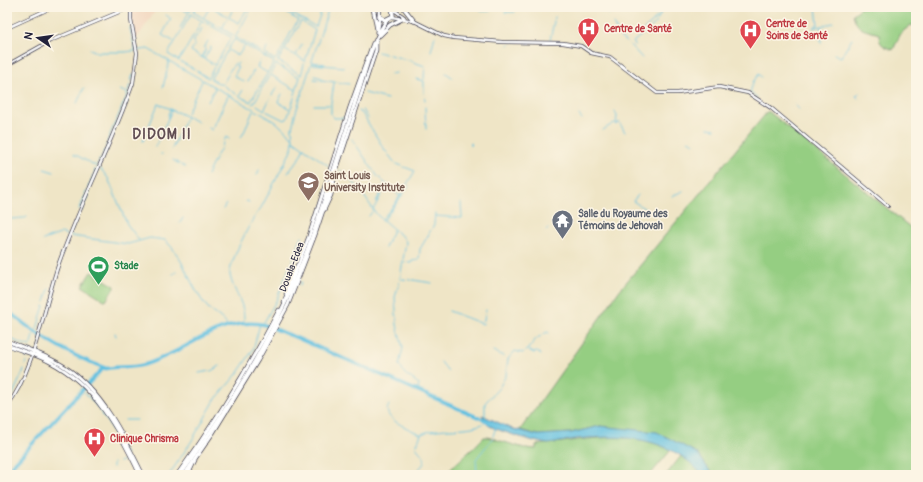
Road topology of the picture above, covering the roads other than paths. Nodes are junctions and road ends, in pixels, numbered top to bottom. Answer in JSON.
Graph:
{"nodes":[{"id":1,"x":53,"y":7,"type":"edge"},
{"id":2,"x":131,"y":7,"type":"edge"},
{"id":3,"x":373,"y":7,"type":"edge"},
{"id":4,"x":403,"y":7,"type":"edge"},
{"id":5,"x":378,"y":8,"type":"edge"},
{"id":6,"x":393,"y":9,"type":"edge"},
{"id":7,"x":380,"y":17,"type":"junction"},
{"id":8,"x":392,"y":17,"type":"junction"},
{"id":9,"x":405,"y":19,"type":"junction"},
{"id":10,"x":387,"y":20,"type":"junction"},
{"id":11,"x":414,"y":20,"type":"junction"},
{"id":12,"x":7,"y":28,"type":"edge"},
{"id":13,"x":378,"y":31,"type":"junction"},
{"id":14,"x":376,"y":41,"type":"junction"},
{"id":15,"x":7,"y":65,"type":"edge"},
{"id":16,"x":888,"y":206,"type":"dead end"},
{"id":17,"x":277,"y":321,"type":"junction"},
{"id":18,"x":269,"y":336,"type":"junction"},
{"id":19,"x":7,"y":341,"type":"edge"},
{"id":20,"x":7,"y":345,"type":"edge"},
{"id":21,"x":32,"y":352,"type":"junction"},
{"id":22,"x":7,"y":406,"type":"edge"},
{"id":23,"x":196,"y":457,"type":"junction"},
{"id":24,"x":141,"y":475,"type":"edge"},
{"id":25,"x":177,"y":475,"type":"edge"},
{"id":26,"x":180,"y":475,"type":"edge"},
{"id":27,"x":184,"y":475,"type":"edge"},
{"id":28,"x":188,"y":475,"type":"edge"}],
"edges":[{"from":1,"to":12,"type":"main road"},
{"from":2,"to":15,"type":"main road"},
{"from":2,"to":21,"type":"main road"},
{"from":3,"to":13,"type":"highway"},
{"from":4,"to":11,"type":"highway"},
{"from":5,"to":7,"type":"highway"},
{"from":6,"to":8,"type":"highway"},
{"from":6,"to":9,"type":"main road"},
{"from":7,"to":10,"type":"highway"},
{"from":7,"to":13,"type":"highway","name":"Douala-Edea"},
{"from":8,"to":9,"type":"main road"},
{"from":8,"to":10,"type":"highway"},
{"from":9,"to":11,"type":"main road"},
{"from":9,"to":14,"type":"highway"},
{"from":10,"to":14,"type":"highway","name":"Douala-Edea"},
{"from":11,"to":16,"type":"main road"},
{"from":13,"to":14,"type":"highway","name":"Douala-Edea"},
{"from":14,"to":17,"type":"main road"},
{"from":14,"to":17,"type":"highway","name":"Douala-Edea"},
{"from":14,"to":17,"type":"main road"},
{"from":17,"to":18,"type":"highway","name":"Douala-Edea"},
{"from":18,"to":23,"type":"main road"},
{"from":18,"to":25,"type":"main road"},
{"from":18,"to":26,"type":"highway","name":"Douala-Edea"},
{"from":19,"to":21,"type":"main road"},
{"from":20,"to":21,"type":"main road"},
{"from":21,"to":22,"type":"main road"},
{"from":21,"to":24,"type":"main road"},
{"from":23,"to":27,"type":"main road"},
{"from":23,"to":28,"type":"main road"}]}
